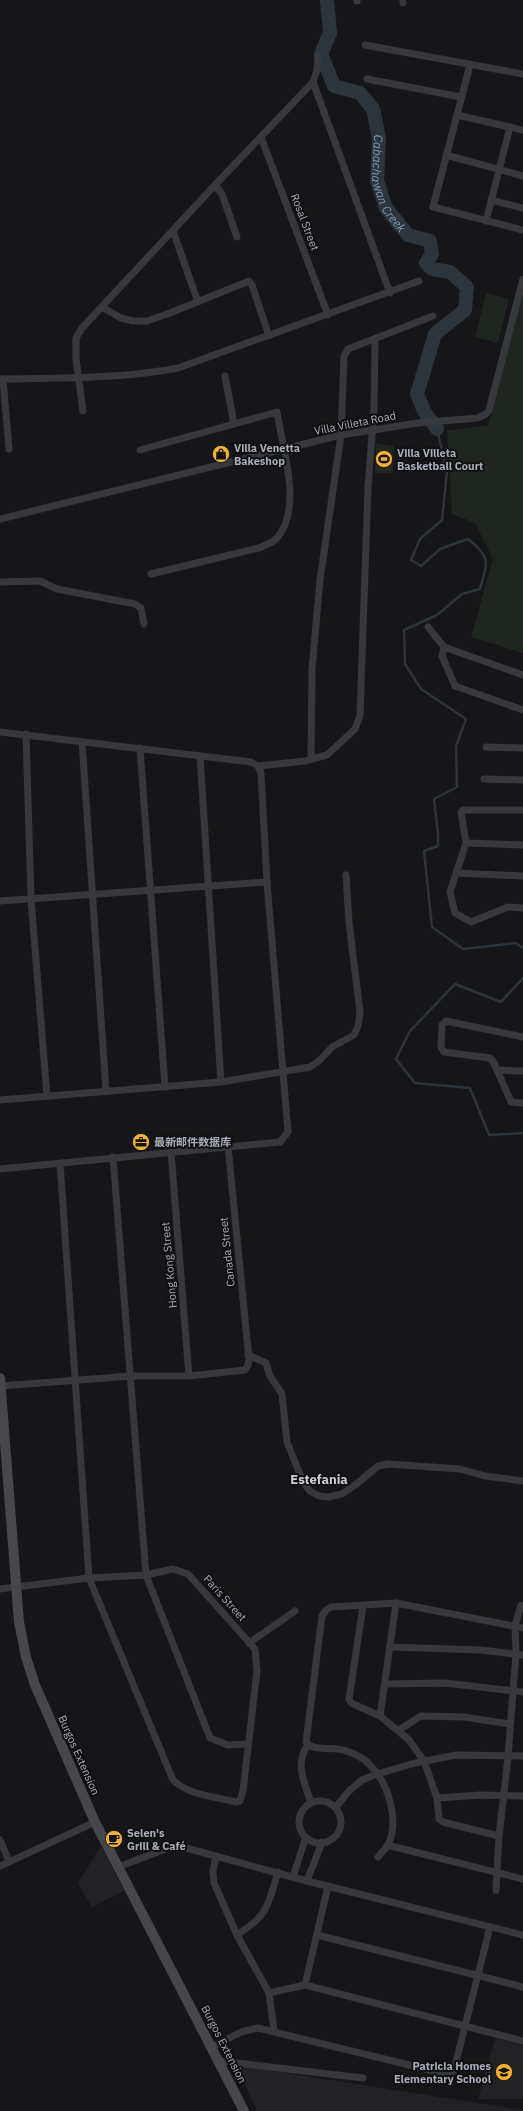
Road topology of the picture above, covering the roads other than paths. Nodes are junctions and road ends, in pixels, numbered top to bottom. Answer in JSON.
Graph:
{"nodes":[{"id":1,"x":365,"y":45,"type":"dead end"},
{"id":2,"x":318,"y":56,"type":"dead end"},
{"id":3,"x":470,"y":65,"type":"junction"},
{"id":4,"x":523,"y":74,"type":"edge"},
{"id":5,"x":368,"y":79,"type":"dead end"},
{"id":6,"x":313,"y":82,"type":"junction"},
{"id":7,"x":461,"y":97,"type":"junction"},
{"id":8,"x":456,"y":115,"type":"junction"},
{"id":9,"x":510,"y":127,"type":"junction"},
{"id":10,"x":523,"y":130,"type":"edge"},
{"id":11,"x":261,"y":137,"type":"junction"},
{"id":12,"x":446,"y":155,"type":"junction"},
{"id":13,"x":499,"y":170,"type":"junction"},
{"id":14,"x":523,"y":176,"type":"edge"},
{"id":15,"x":215,"y":184,"type":"junction"},
{"id":16,"x":491,"y":200,"type":"junction"},
{"id":17,"x":523,"y":208,"type":"edge"},
{"id":18,"x":486,"y":221,"type":"junction"},
{"id":19,"x":523,"y":230,"type":"edge"},
{"id":20,"x":173,"y":231,"type":"junction"},
{"id":21,"x":237,"y":237,"type":"dead end"},
{"id":22,"x":523,"y":279,"type":"edge"},
{"id":23,"x":419,"y":281,"type":"dead end"},
{"id":24,"x":390,"y":293,"type":"junction"},
{"id":25,"x":198,"y":302,"type":"junction"},
{"id":26,"x":102,"y":307,"type":"junction"},
{"id":27,"x":328,"y":315,"type":"junction"},
{"id":28,"x":433,"y":316,"type":"dead end"},
{"id":29,"x":269,"y":336,"type":"junction"},
{"id":30,"x":375,"y":339,"type":"junction"},
{"id":31,"x":225,"y":376,"type":"dead end"},
{"id":32,"x":80,"y":377,"type":"junction"},
{"id":33,"x":2,"y":379,"type":"edge"},
{"id":34,"x":83,"y":411,"type":"dead end"},
{"id":35,"x":234,"y":424,"type":"junction"},
{"id":36,"x":372,"y":429,"type":"junction"},
{"id":37,"x":340,"y":435,"type":"junction"},
{"id":38,"x":9,"y":449,"type":"dead end"},
{"id":39,"x":140,"y":450,"type":"dead end"},
{"id":40,"x":283,"y":450,"type":"junction"},
{"id":41,"x":0,"y":519,"type":"edge"},
{"id":42,"x":151,"y":574,"type":"dead end"},
{"id":43,"x":0,"y":582,"type":"edge"},
{"id":44,"x":144,"y":624,"type":"dead end"},
{"id":45,"x":428,"y":627,"type":"dead end"},
{"id":46,"x":444,"y":647,"type":"junction"},
{"id":47,"x":523,"y":675,"type":"edge"},
{"id":48,"x":523,"y":710,"type":"edge"},
{"id":49,"x":0,"y":732,"type":"edge"},
{"id":50,"x":26,"y":734,"type":"junction"},
{"id":51,"x":82,"y":742,"type":"junction"},
{"id":52,"x":486,"y":747,"type":"dead end"},
{"id":53,"x":140,"y":748,"type":"junction"},
{"id":54,"x":523,"y":748,"type":"edge"},
{"id":55,"x":200,"y":756,"type":"junction"},
{"id":56,"x":311,"y":759,"type":"junction"},
{"id":57,"x":258,"y":766,"type":"junction"},
{"id":58,"x":484,"y":779,"type":"dead end"},
{"id":59,"x":523,"y":780,"type":"edge"},
{"id":60,"x":523,"y":810,"type":"edge"},
{"id":61,"x":466,"y":843,"type":"junction"},
{"id":62,"x":523,"y":845,"type":"edge"},
{"id":63,"x":457,"y":873,"type":"junction"},
{"id":64,"x":346,"y":875,"type":"dead end"},
{"id":65,"x":523,"y":876,"type":"edge"},
{"id":66,"x":267,"y":882,"type":"junction"},
{"id":67,"x":208,"y":886,"type":"junction"},
{"id":68,"x":151,"y":890,"type":"junction"},
{"id":69,"x":92,"y":894,"type":"junction"},
{"id":70,"x":31,"y":899,"type":"junction"},
{"id":71,"x":0,"y":901,"type":"edge"},
{"id":72,"x":523,"y":908,"type":"edge"},
{"id":73,"x":522,"y":1035,"type":"edge"},
{"id":74,"x":283,"y":1070,"type":"junction"},
{"id":75,"x":497,"y":1070,"type":"junction"},
{"id":76,"x":523,"y":1071,"type":"edge"},
{"id":77,"x":221,"y":1082,"type":"junction"},
{"id":78,"x":165,"y":1087,"type":"junction"},
{"id":79,"x":106,"y":1091,"type":"junction"},
{"id":80,"x":47,"y":1096,"type":"junction"},
{"id":81,"x":0,"y":1100,"type":"edge"},
{"id":82,"x":523,"y":1103,"type":"edge"},
{"id":83,"x":228,"y":1146,"type":"junction"},
{"id":84,"x":171,"y":1152,"type":"junction"},
{"id":85,"x":113,"y":1157,"type":"junction"},
{"id":86,"x":60,"y":1163,"type":"junction"},
{"id":87,"x":0,"y":1169,"type":"edge"},
{"id":88,"x":248,"y":1355,"type":"junction"},
{"id":89,"x":132,"y":1376,"type":"junction"},
{"id":90,"x":189,"y":1376,"type":"junction"},
{"id":91,"x":0,"y":1378,"type":"edge"},
{"id":92,"x":74,"y":1380,"type":"junction"},
{"id":93,"x":0,"y":1386,"type":"edge"},
{"id":94,"x":523,"y":1481,"type":"edge"},
{"id":95,"x":146,"y":1575,"type":"junction"},
{"id":96,"x":89,"y":1578,"type":"junction"},
{"id":97,"x":18,"y":1586,"type":"junction"},
{"id":98,"x":0,"y":1589,"type":"edge"},
{"id":99,"x":396,"y":1603,"type":"junction"},
{"id":100,"x":521,"y":1605,"type":"dead end"},
{"id":101,"x":363,"y":1606,"type":"junction"},
{"id":102,"x":296,"y":1611,"type":"dead end"},
{"id":103,"x":515,"y":1626,"type":"junction"},
{"id":104,"x":523,"y":1628,"type":"edge"},
{"id":105,"x":249,"y":1642,"type":"junction"},
{"id":106,"x":390,"y":1647,"type":"junction"},
{"id":107,"x":519,"y":1654,"type":"edge"},
{"id":108,"x":385,"y":1684,"type":"junction"},
{"id":109,"x":512,"y":1691,"type":"junction"},
{"id":110,"x":523,"y":1692,"type":"edge"},
{"id":111,"x":380,"y":1716,"type":"junction"},
{"id":112,"x":510,"y":1724,"type":"junction"},
{"id":113,"x":399,"y":1730,"type":"junction"},
{"id":114,"x":248,"y":1744,"type":"junction"},
{"id":115,"x":308,"y":1745,"type":"junction"},
{"id":116,"x":523,"y":1756,"type":"edge"},
{"id":117,"x":508,"y":1757,"type":"junction"},
{"id":118,"x":424,"y":1761,"type":"junction"},
{"id":119,"x":377,"y":1774,"type":"junction"},
{"id":120,"x":523,"y":1796,"type":"edge"},
{"id":121,"x":502,"y":1797,"type":"junction"},
{"id":122,"x":437,"y":1798,"type":"junction"},
{"id":123,"x":311,"y":1803,"type":"junction"},
{"id":124,"x":336,"y":1807,"type":"junction"},
{"id":125,"x":95,"y":1822,"type":"junction"},
{"id":126,"x":499,"y":1836,"type":"junction"},
{"id":127,"x":306,"y":1837,"type":"junction"},
{"id":128,"x":0,"y":1840,"type":"edge"},
{"id":129,"x":322,"y":1842,"type":"junction"},
{"id":130,"x":387,"y":1846,"type":"junction"},
{"id":131,"x":216,"y":1856,"type":"junction"},
{"id":132,"x":378,"y":1857,"type":"dead end"},
{"id":133,"x":9,"y":1861,"type":"junction"},
{"id":134,"x":0,"y":1866,"type":"edge"},
{"id":135,"x":118,"y":1867,"type":"junction"},
{"id":136,"x":278,"y":1872,"type":"junction"},
{"id":137,"x":498,"y":1873,"type":"junction"},
{"id":138,"x":293,"y":1877,"type":"junction"},
{"id":139,"x":523,"y":1879,"type":"edge"},
{"id":140,"x":307,"y":1881,"type":"junction"},
{"id":141,"x":328,"y":1886,"type":"junction"},
{"id":142,"x":496,"y":1890,"type":"dead end"},
{"id":143,"x":490,"y":1928,"type":"junction"},
{"id":144,"x":237,"y":1935,"type":"junction"},
{"id":145,"x":317,"y":1935,"type":"junction"},
{"id":146,"x":523,"y":1935,"type":"edge"},
{"id":147,"x":478,"y":1976,"type":"junction"},
{"id":148,"x":305,"y":1986,"type":"junction"},
{"id":149,"x":523,"y":1987,"type":"edge"},
{"id":150,"x":269,"y":1993,"type":"junction"},
{"id":151,"x":466,"y":2027,"type":"junction"},
{"id":152,"x":274,"y":2030,"type":"junction"},
{"id":153,"x":523,"y":2041,"type":"edge"},
{"id":154,"x":212,"y":2047,"type":"junction"},
{"id":155,"x":220,"y":2061,"type":"junction"},
{"id":156,"x":363,"y":2078,"type":"dead end"},
{"id":157,"x":244,"y":2111,"type":"edge"}],
"edges":[{"from":1,"to":3,"type":"street"},
{"from":2,"to":6,"type":"street"},
{"from":3,"to":4,"type":"street"},
{"from":3,"to":7,"type":"street"},
{"from":5,"to":7,"type":"street"},
{"from":6,"to":11,"type":"street"},
{"from":6,"to":24,"type":"street"},
{"from":7,"to":8,"type":"street"},
{"from":8,"to":9,"type":"street"},
{"from":8,"to":12,"type":"street"},
{"from":9,"to":10,"type":"street"},
{"from":9,"to":13,"type":"street"},
{"from":11,"to":15,"type":"street"},
{"from":11,"to":27,"type":"street","name":"Rosal Street"},
{"from":12,"to":13,"type":"street"},
{"from":12,"to":18,"type":"street"},
{"from":13,"to":14,"type":"street"},
{"from":13,"to":16,"type":"street"},
{"from":15,"to":20,"type":"street"},
{"from":15,"to":21,"type":"street"},
{"from":16,"to":17,"type":"street"},
{"from":16,"to":18,"type":"street"},
{"from":18,"to":19,"type":"street"},
{"from":20,"to":25,"type":"street"},
{"from":20,"to":26,"type":"street"},
{"from":22,"to":36,"type":"street","name":"Villa Villeta Road"},
{"from":23,"to":24,"type":"street"},
{"from":24,"to":27,"type":"street"},
{"from":25,"to":26,"type":"street"},
{"from":25,"to":29,"type":"street"},
{"from":26,"to":32,"type":"street"},
{"from":27,"to":29,"type":"street"},
{"from":28,"to":30,"type":"street"},
{"from":29,"to":32,"type":"street"},
{"from":30,"to":36,"type":"street"},
{"from":30,"to":37,"type":"street"},
{"from":31,"to":35,"type":"street"},
{"from":32,"to":33,"type":"street"},
{"from":32,"to":34,"type":"street"},
{"from":33,"to":38,"type":"street"},
{"from":35,"to":39,"type":"street"},
{"from":35,"to":40,"type":"street"},
{"from":36,"to":37,"type":"street","name":"Villa Villeta Road"},
{"from":36,"to":56,"type":"street"},
{"from":37,"to":40,"type":"street","name":"Villa Villeta Road"},
{"from":37,"to":56,"type":"street"},
{"from":40,"to":41,"type":"street","name":"Villa Villeta Road"},
{"from":40,"to":42,"type":"street"},
{"from":43,"to":44,"type":"street"},
{"from":45,"to":46,"type":"street"},
{"from":46,"to":47,"type":"street"},
{"from":46,"to":48,"type":"street"},
{"from":49,"to":50,"type":"street"},
{"from":50,"to":51,"type":"street"},
{"from":50,"to":70,"type":"street"},
{"from":51,"to":53,"type":"street"},
{"from":51,"to":69,"type":"street"},
{"from":52,"to":54,"type":"street"},
{"from":53,"to":55,"type":"street"},
{"from":53,"to":68,"type":"street"},
{"from":55,"to":57,"type":"street"},
{"from":55,"to":67,"type":"street"},
{"from":56,"to":57,"type":"street"},
{"from":57,"to":66,"type":"street"},
{"from":58,"to":59,"type":"street"},
{"from":60,"to":61,"type":"street"},
{"from":61,"to":62,"type":"street"},
{"from":61,"to":63,"type":"street"},
{"from":63,"to":65,"type":"street"},
{"from":63,"to":72,"type":"street"},
{"from":64,"to":74,"type":"street"},
{"from":66,"to":67,"type":"street"},
{"from":66,"to":74,"type":"street"},
{"from":67,"to":68,"type":"street"},
{"from":67,"to":77,"type":"street"},
{"from":68,"to":69,"type":"street"},
{"from":68,"to":78,"type":"street"},
{"from":69,"to":70,"type":"street"},
{"from":69,"to":79,"type":"street"},
{"from":70,"to":71,"type":"street"},
{"from":70,"to":80,"type":"street"},
{"from":73,"to":75,"type":"street"},
{"from":74,"to":77,"type":"street"},
{"from":74,"to":83,"type":"street"},
{"from":75,"to":76,"type":"street"},
{"from":75,"to":82,"type":"street"},
{"from":77,"to":78,"type":"street"},
{"from":78,"to":79,"type":"street"},
{"from":79,"to":80,"type":"street"},
{"from":80,"to":81,"type":"street"},
{"from":83,"to":84,"type":"street"},
{"from":83,"to":88,"type":"street","name":"Canada Street"},
{"from":84,"to":85,"type":"street"},
{"from":84,"to":90,"type":"street","name":"Hong Kong Street"},
{"from":85,"to":86,"type":"street"},
{"from":85,"to":89,"type":"street"},
{"from":86,"to":87,"type":"street"},
{"from":86,"to":92,"type":"street"},
{"from":88,"to":90,"type":"street"},
{"from":88,"to":94,"type":"street"},
{"from":89,"to":90,"type":"street"},
{"from":89,"to":92,"type":"street"},
{"from":89,"to":95,"type":"street"},
{"from":91,"to":93,"type":"main road","name":"Burgos Extension"},
{"from":92,"to":93,"type":"street"},
{"from":92,"to":96,"type":"street"},
{"from":93,"to":97,"type":"main road","name":"Burgos Extension"},
{"from":95,"to":96,"type":"street","name":"Paris Street"},
{"from":95,"to":105,"type":"street","name":"Paris Street"},
{"from":95,"to":114,"type":"street"},
{"from":96,"to":97,"type":"street","name":"Paris Street"},
{"from":96,"to":114,"type":"street","name":"Paris Street"},
{"from":97,"to":98,"type":"street","name":"Paris Street"},
{"from":97,"to":125,"type":"main road","name":"Burgos Extension"},
{"from":99,"to":101,"type":"street"},
{"from":99,"to":103,"type":"street"},
{"from":99,"to":106,"type":"street"},
{"from":100,"to":103,"type":"street"},
{"from":101,"to":111,"type":"street"},
{"from":101,"to":115,"type":"street"},
{"from":102,"to":105,"type":"street"},
{"from":103,"to":104,"type":"street"},
{"from":103,"to":107,"type":"street"},
{"from":105,"to":114,"type":"street","name":"Paris Street"},
{"from":106,"to":107,"type":"street"},
{"from":106,"to":108,"type":"street"},
{"from":107,"to":109,"type":"street"},
{"from":108,"to":109,"type":"street"},
{"from":108,"to":111,"type":"street"},
{"from":109,"to":110,"type":"street"},
{"from":109,"to":112,"type":"street"},
{"from":111,"to":113,"type":"street"},
{"from":112,"to":113,"type":"street"},
{"from":112,"to":117,"type":"street"},
{"from":113,"to":118,"type":"street"},
{"from":115,"to":119,"type":"street"},
{"from":115,"to":123,"type":"street"},
{"from":116,"to":117,"type":"street"},
{"from":117,"to":118,"type":"street"},
{"from":117,"to":121,"type":"street"},
{"from":118,"to":119,"type":"street"},
{"from":118,"to":122,"type":"street"},
{"from":119,"to":124,"type":"street"},
{"from":119,"to":130,"type":"street"},
{"from":120,"to":121,"type":"street"},
{"from":121,"to":122,"type":"street"},
{"from":121,"to":126,"type":"street"},
{"from":122,"to":126,"type":"street"},
{"from":123,"to":124,"type":"street"},
{"from":123,"to":127,"type":"street"},
{"from":124,"to":129,"type":"street"},
{"from":125,"to":133,"type":"street"},
{"from":125,"to":135,"type":"main road","name":"Burgos Extension"},
{"from":126,"to":137,"type":"street"},
{"from":127,"to":129,"type":"street"},
{"from":127,"to":138,"type":"street"},
{"from":128,"to":133,"type":"street"},
{"from":129,"to":140,"type":"street"},
{"from":130,"to":132,"type":"street"},
{"from":130,"to":137,"type":"street"},
{"from":131,"to":135,"type":"street"},
{"from":131,"to":136,"type":"street"},
{"from":131,"to":144,"type":"street"},
{"from":133,"to":134,"type":"street"},
{"from":135,"to":154,"type":"main road","name":"Burgos Extension"},
{"from":136,"to":138,"type":"street"},
{"from":136,"to":144,"type":"street"},
{"from":137,"to":139,"type":"street"},
{"from":137,"to":142,"type":"street"},
{"from":138,"to":140,"type":"street"},
{"from":140,"to":141,"type":"street"},
{"from":141,"to":143,"type":"street"},
{"from":141,"to":145,"type":"street"},
{"from":143,"to":146,"type":"street"},
{"from":143,"to":147,"type":"street"},
{"from":144,"to":150,"type":"street"},
{"from":145,"to":147,"type":"street"},
{"from":145,"to":148,"type":"street"},
{"from":147,"to":149,"type":"street"},
{"from":147,"to":151,"type":"street"},
{"from":148,"to":150,"type":"street"},
{"from":148,"to":151,"type":"street"},
{"from":150,"to":152,"type":"street"},
{"from":151,"to":152,"type":"street"},
{"from":151,"to":153,"type":"street"},
{"from":152,"to":154,"type":"street"},
{"from":154,"to":155,"type":"main road","name":"Burgos Extension"},
{"from":155,"to":156,"type":"street"},
{"from":155,"to":157,"type":"main road","name":"Burgos Extension"}]}
